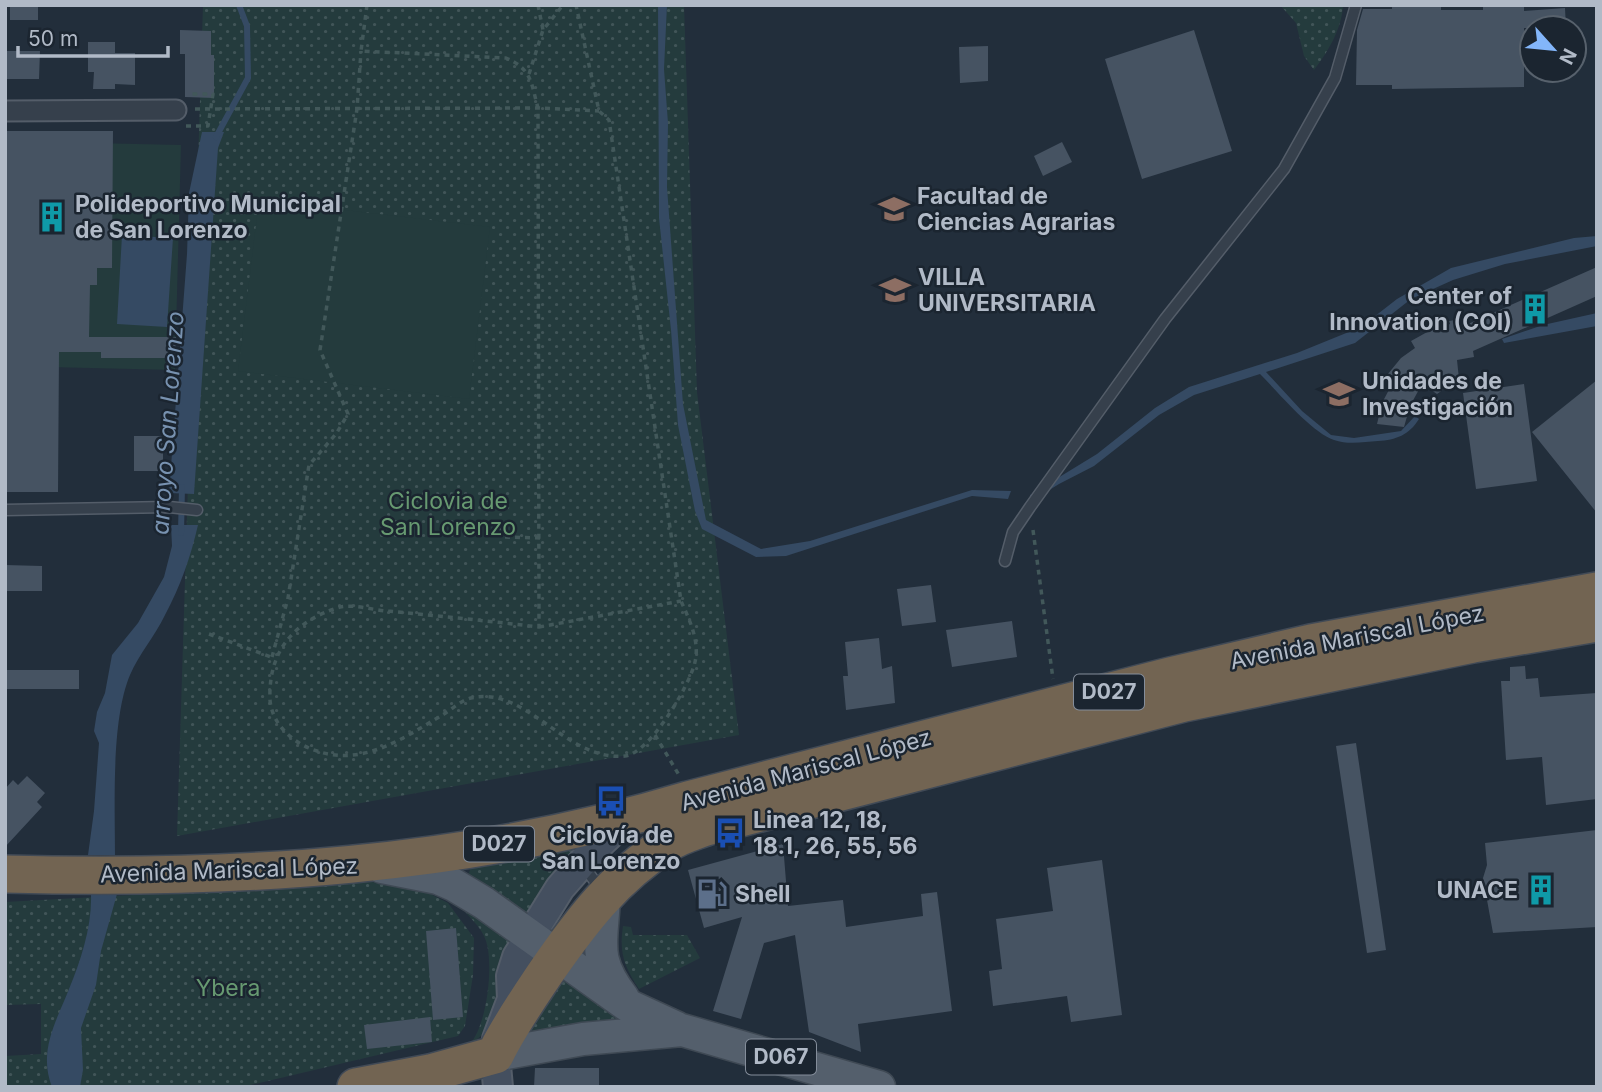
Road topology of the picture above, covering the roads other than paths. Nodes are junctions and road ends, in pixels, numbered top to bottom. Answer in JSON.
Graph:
{"nodes":[{"id":1,"x":1356,"y":5,"type":"edge"},
{"id":2,"x":176,"y":110,"type":"road end"},
{"id":3,"x":5,"y":111,"type":"edge"},
{"id":4,"x":5,"y":510,"type":"edge"},
{"id":5,"x":198,"y":510,"type":"dead end"},
{"id":6,"x":1005,"y":561,"type":"dead end"},
{"id":7,"x":1597,"y":591,"type":"edge"},
{"id":8,"x":1597,"y":623,"type":"edge"},
{"id":9,"x":626,"y":819,"type":"junction"},
{"id":10,"x":582,"y":863,"type":"junction"},
{"id":11,"x":370,"y":864,"type":"junction"},
{"id":12,"x":5,"y":874,"type":"edge"},
{"id":13,"x":604,"y":894,"type":"junction"},
{"id":14,"x":544,"y":946,"type":"junction"},
{"id":15,"x":628,"y":1005,"type":"junction"},
{"id":16,"x":682,"y":1030,"type":"junction"},
{"id":17,"x":497,"y":1071,"type":"edge"},
{"id":18,"x":359,"y":1086,"type":"edge"},
{"id":19,"x":879,"y":1087,"type":"edge"}],
"edges":[{"from":1,"to":6,"type":"lane"},
{"from":2,"to":3,"type":"street"},
{"from":4,"to":5,"type":"lane"},
{"from":7,"to":9,"type":"highway","name":"Avenida Mariscal López","number":"D027"},
{"from":8,"to":13,"type":"highway","name":"Avenida Mariscal López","number":"D027"},
{"from":9,"to":10,"type":"street"},
{"from":9,"to":11,"type":"highway","name":"Avenida Mariscal López","number":"D027"},
{"from":10,"to":13,"type":"lane"},
{"from":10,"to":14,"type":"street"},
{"from":11,"to":12,"type":"highway","name":"Avenida Mariscal López","number":"D027"},
{"from":11,"to":14,"type":"main road","number":"D067"},
{"from":13,"to":14,"type":"highway","name":"Avenida Mariscal López","number":"D027"},
{"from":13,"to":15,"type":"main road"},
{"from":14,"to":15,"type":"main road","number":"D067"},
{"from":14,"to":17,"type":"highway","number":"D027"},
{"from":15,"to":16,"type":"main road","number":"D067"},
{"from":16,"to":17,"type":"main road","number":"D067"},
{"from":16,"to":19,"type":"main road","number":"D067"},
{"from":17,"to":18,"type":"highway"}]}
